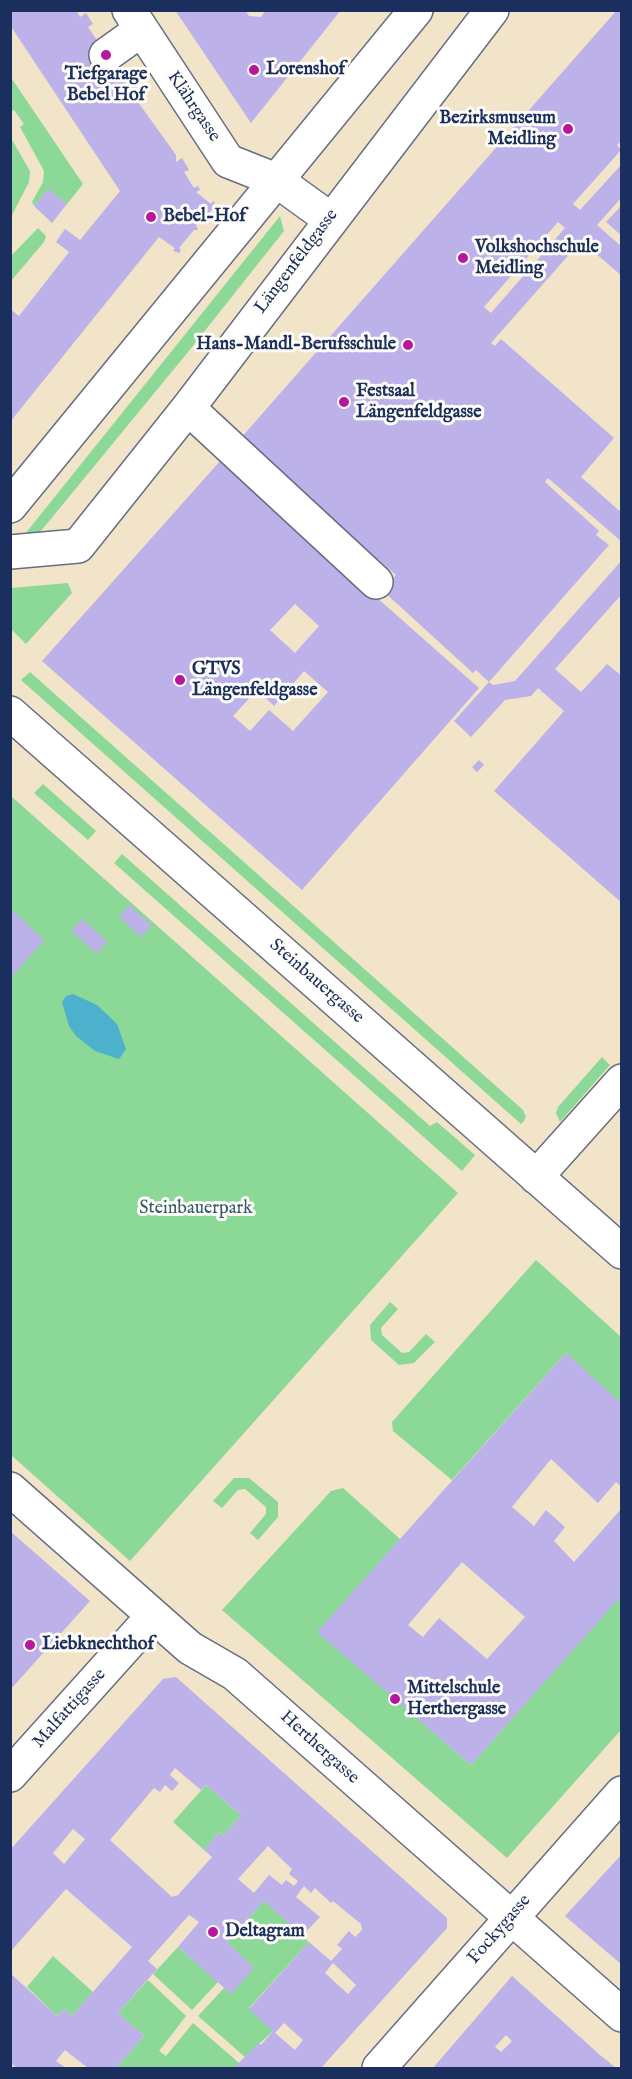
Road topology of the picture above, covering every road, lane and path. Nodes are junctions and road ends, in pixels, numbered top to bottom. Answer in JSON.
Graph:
{"nodes":[{"id":1,"x":416,"y":10,"type":"edge"},
{"id":2,"x":492,"y":10,"type":"edge"},
{"id":3,"x":135,"y":20,"type":"edge"},
{"id":4,"x":106,"y":55,"type":"dead end"},
{"id":5,"x":276,"y":180,"type":"junction"},
{"id":6,"x":330,"y":219,"type":"junction"},
{"id":7,"x":188,"y":408,"type":"junction"},
{"id":8,"x":10,"y":506,"type":"edge"},
{"id":9,"x":10,"y":552,"type":"edge"},
{"id":10,"x":376,"y":582,"type":"dead end"},
{"id":11,"x":10,"y":712,"type":"edge"},
{"id":12,"x":621,"y":1081,"type":"edge"},
{"id":13,"x":536,"y":1177,"type":"junction"},
{"id":14,"x":621,"y":1252,"type":"edge"},
{"id":15,"x":10,"y":1489,"type":"edge"},
{"id":16,"x":153,"y":1616,"type":"junction"},
{"id":17,"x":10,"y":1775,"type":"edge"},
{"id":18,"x":621,"y":1793,"type":"edge"},
{"id":19,"x":510,"y":1918,"type":"junction"},
{"id":20,"x":621,"y":2015,"type":"edge"},
{"id":21,"x":379,"y":2068,"type":"edge"}],
"edges":[{"from":1,"to":5,"type":"street"},
{"from":2,"to":6,"type":"street","name":"Längenfeldgasse"},
{"from":3,"to":4,"type":"street"},
{"from":3,"to":5,"type":"street","name":"Klährgasse"},
{"from":5,"to":6,"type":"street","name":"Klährgasse"},
{"from":5,"to":8,"type":"street"},
{"from":6,"to":7,"type":"street","name":"Längenfeldgasse"},
{"from":7,"to":9,"type":"street","name":"Längenfeldgasse"},
{"from":7,"to":10,"type":"street"},
{"from":11,"to":13,"type":"street","name":"Steinbauergasse"},
{"from":12,"to":13,"type":"street"},
{"from":13,"to":14,"type":"street","name":"Steinbauergasse"},
{"from":15,"to":16,"type":"street","name":"Herthergasse"},
{"from":16,"to":17,"type":"street","name":"Malfattigasse"},
{"from":16,"to":19,"type":"street","name":"Herthergasse"},
{"from":18,"to":19,"type":"street","name":"Fockygasse"},
{"from":19,"to":20,"type":"street","name":"Herthergasse"},
{"from":19,"to":21,"type":"street","name":"Fockygasse"}]}
